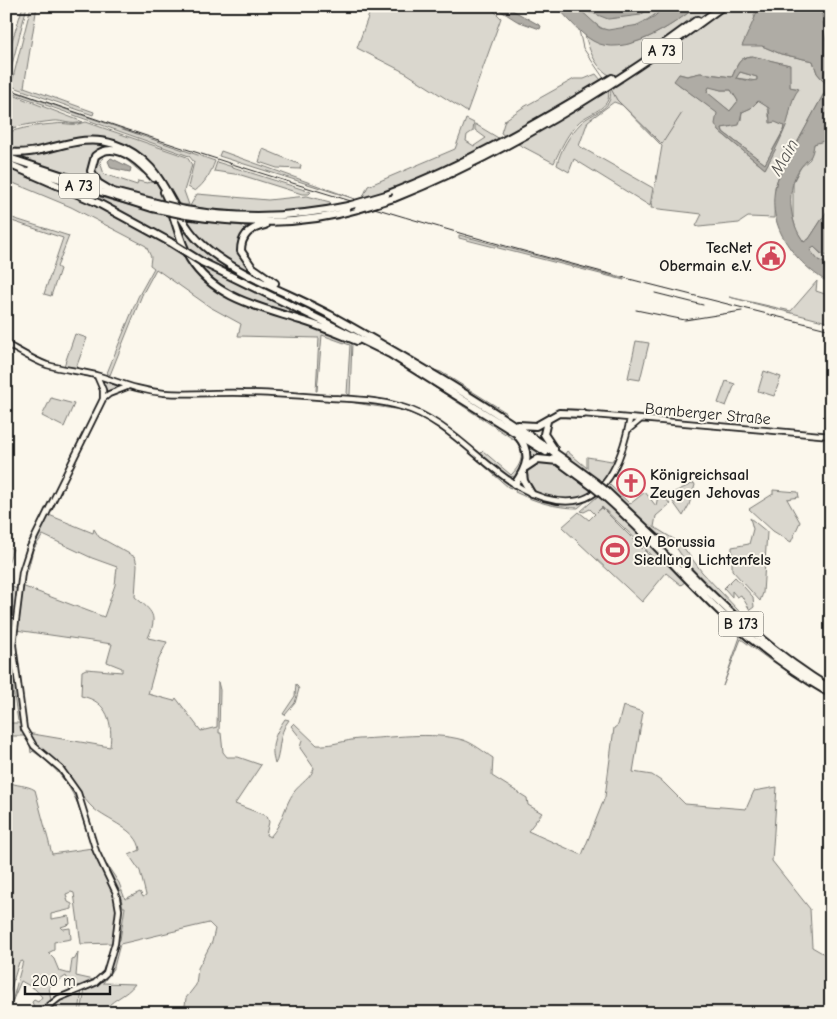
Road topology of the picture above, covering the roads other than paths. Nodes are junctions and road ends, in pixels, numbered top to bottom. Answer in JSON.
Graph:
{"nodes":[{"id":1,"x":716,"y":6,"type":"edge"},
{"id":2,"x":723,"y":6,"type":"edge"},
{"id":3,"x":596,"y":90,"type":"junction"},
{"id":4,"x":496,"y":148,"type":"junction"},
{"id":5,"x":6,"y":152,"type":"edge"},
{"id":6,"x":6,"y":157,"type":"edge"},
{"id":7,"x":6,"y":163,"type":"edge"},
{"id":8,"x":113,"y":192,"type":"junction"},
{"id":9,"x":152,"y":205,"type":"junction"},
{"id":10,"x":185,"y":212,"type":"junction"},
{"id":11,"x":274,"y":222,"type":"junction"},
{"id":12,"x":299,"y":298,"type":"junction"},
{"id":13,"x":6,"y":344,"type":"edge"},
{"id":14,"x":390,"y":354,"type":"junction"},
{"id":15,"x":97,"y":376,"type":"junction"},
{"id":16,"x":439,"y":381,"type":"junction"},
{"id":17,"x":127,"y":387,"type":"junction"},
{"id":18,"x":103,"y":399,"type":"junction"},
{"id":19,"x":583,"y":414,"type":"joint"},
{"id":20,"x":630,"y":419,"type":"junction"},
{"id":21,"x":548,"y":420,"type":"junction"},
{"id":22,"x":640,"y":420,"type":"junction"},
{"id":23,"x":512,"y":427,"type":"junction"},
{"id":24,"x":627,"y":430,"type":"junction"},
{"id":25,"x":831,"y":436,"type":"edge"},
{"id":26,"x":562,"y":461,"type":"junction"},
{"id":27,"x":524,"y":470,"type":"junction"},
{"id":28,"x":515,"y":484,"type":"junction"},
{"id":29,"x":530,"y":493,"type":"junction"},
{"id":30,"x":604,"y":493,"type":"junction"},
{"id":31,"x":831,"y":688,"type":"edge"},
{"id":32,"x":831,"y":694,"type":"edge"},
{"id":33,"x":40,"y":1013,"type":"edge"}],
"edges":[{"from":1,"to":3,"type":"highway","number":"A 73"},
{"from":2,"to":3,"type":"highway","number":"A 73"},
{"from":3,"to":4,"type":"highway","number":"A 73"},
{"from":4,"to":10,"type":"highway","number":"A 73","bridge":true},
{"from":4,"to":11,"type":"highway","number":"A 73","bridge":true},
{"from":5,"to":12,"type":"highway"},
{"from":6,"to":8,"type":"highway","number":"A 73"},
{"from":7,"to":9,"type":"highway","number":"A 73"},
{"from":7,"to":14,"type":"highway","bridge":true},
{"from":8,"to":9,"type":"highway","number":"A 73"},
{"from":8,"to":14,"type":"highway"},
{"from":9,"to":10,"type":"highway","number":"A 73","bridge":true},
{"from":10,"to":11,"type":"highway","number":"A 73"},
{"from":11,"to":12,"type":"highway"},
{"from":12,"to":16,"type":"highway"},
{"from":13,"to":15,"type":"street"},
{"from":14,"to":16,"type":"highway"},
{"from":15,"to":17,"type":"street"},
{"from":15,"to":18,"type":"street"},
{"from":16,"to":23,"type":"highway","number":"B 173"},
{"from":17,"to":18,"type":"street"},
{"from":17,"to":28,"type":"street"},
{"from":18,"to":33,"type":"street"},
{"from":19,"to":20,"type":"street","name":"Bamberger Straße"},
{"from":19,"to":21,"type":"highway"},
{"from":20,"to":22,"type":"street","name":"Bamberger Straße"},
{"from":20,"to":24,"type":"street"},
{"from":21,"to":23,"type":"highway"},
{"from":21,"to":26,"type":"highway"},
{"from":22,"to":24,"type":"street"},
{"from":22,"to":25,"type":"street","name":"Bamberger Straße"},
{"from":23,"to":26,"type":"highway","number":"B 173"},
{"from":23,"to":27,"type":"highway"},
{"from":24,"to":29,"type":"street"},
{"from":26,"to":27,"type":"highway"},
{"from":26,"to":30,"type":"highway","number":"B 173","bridge":true},
{"from":27,"to":28,"type":"highway"},
{"from":27,"to":29,"type":"highway"},
{"from":28,"to":29,"type":"street"},
{"from":30,"to":31,"type":"highway","number":"B 173"},
{"from":30,"to":32,"type":"highway","number":"B 173"}]}
